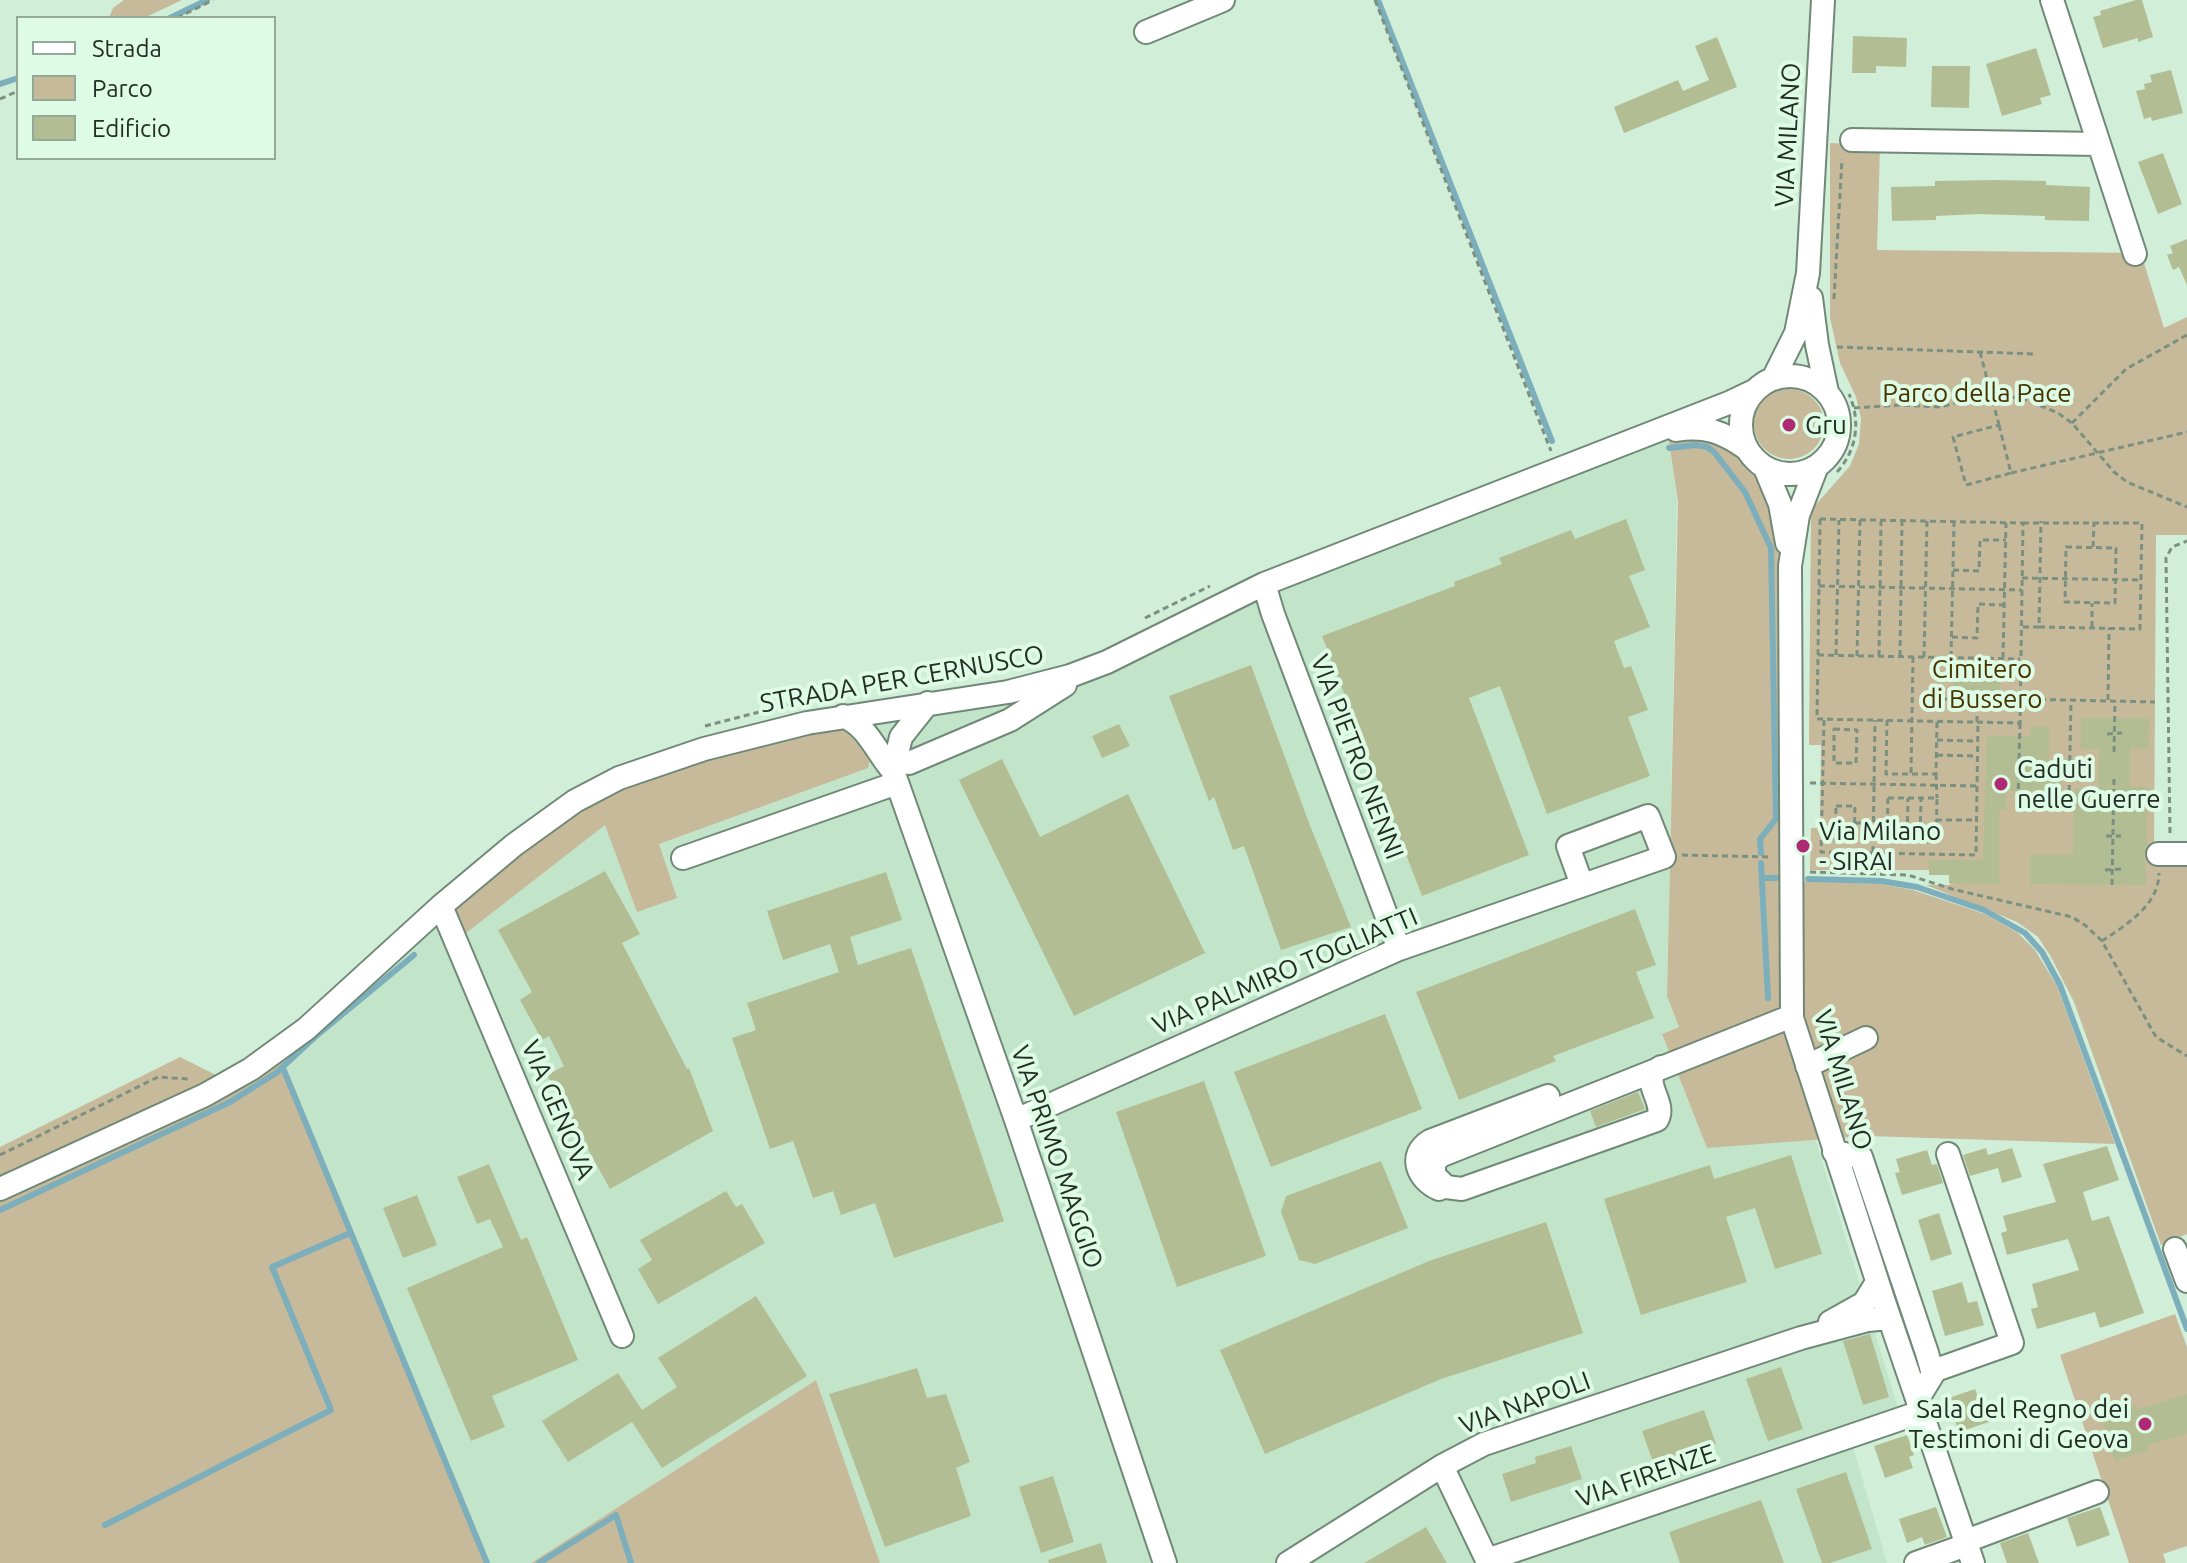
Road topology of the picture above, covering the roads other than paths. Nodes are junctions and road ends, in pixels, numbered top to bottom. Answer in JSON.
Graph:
{"nodes":[{"id":1,"x":1223,"y":0,"type":"edge"},
{"id":2,"x":1823,"y":0,"type":"edge"},
{"id":3,"x":2052,"y":0,"type":"edge"},
{"id":4,"x":1146,"y":32,"type":"dead end"},
{"id":5,"x":2099,"y":144,"type":"junction"},
{"id":6,"x":1847,"y":147,"type":"road end"},
{"id":7,"x":2135,"y":254,"type":"dead end"},
{"id":8,"x":1808,"y":273,"type":"junction"},
{"id":9,"x":1764,"y":385,"type":"junction"},
{"id":10,"x":1836,"y":390,"type":"junction"},
{"id":11,"x":1643,"y":435,"type":"junction"},
{"id":12,"x":1747,"y":449,"type":"junction"},
{"id":13,"x":1765,"y":468,"type":"junction"},
{"id":14,"x":1825,"y":471,"type":"junction"},
{"id":15,"x":1790,"y":566,"type":"junction"},
{"id":16,"x":1264,"y":584,"type":"junction"},
{"id":17,"x":1088,"y":669,"type":"junction"},
{"id":18,"x":928,"y":703,"type":"junction"},
{"id":19,"x":882,"y":709,"type":"junction"},
{"id":20,"x":843,"y":716,"type":"junction"},
{"id":21,"x":901,"y":737,"type":"junction"},
{"id":22,"x":876,"y":748,"type":"junction"},
{"id":23,"x":900,"y":772,"type":"junction"},
{"id":24,"x":2158,"y":854,"type":"road end"},
{"id":25,"x":2187,"y":854,"type":"edge"},
{"id":26,"x":683,"y":858,"type":"dead end"},
{"id":27,"x":1582,"y":885,"type":"junction"},
{"id":28,"x":441,"y":906,"type":"junction"},
{"id":29,"x":1399,"y":949,"type":"junction"},
{"id":30,"x":1792,"y":1016,"type":"junction"},
{"id":31,"x":1866,"y":1038,"type":"dead end"},
{"id":32,"x":1807,"y":1066,"type":"junction"},
{"id":33,"x":1658,"y":1068,"type":"junction"},
{"id":34,"x":1016,"y":1120,"type":"junction"},
{"id":35,"x":1834,"y":1152,"type":"junction"},
{"id":36,"x":1948,"y":1154,"type":"dead end"},
{"id":37,"x":0,"y":1189,"type":"edge"},
{"id":38,"x":2175,"y":1249,"type":"dead end"},
{"id":39,"x":2187,"y":1281,"type":"edge"},
{"id":40,"x":1877,"y":1282,"type":"junction"},
{"id":41,"x":1889,"y":1318,"type":"junction"},
{"id":42,"x":622,"y":1336,"type":"dead end"},
{"id":43,"x":1801,"y":1338,"type":"junction"},
{"id":44,"x":1933,"y":1371,"type":"junction"},
{"id":45,"x":1919,"y":1404,"type":"junction"},
{"id":46,"x":1442,"y":1466,"type":"junction"},
{"id":47,"x":2097,"y":1492,"type":"dead end"},
{"id":48,"x":1966,"y":1541,"type":"junction"},
{"id":49,"x":1165,"y":1563,"type":"edge"},
{"id":50,"x":1288,"y":1563,"type":"edge"},
{"id":51,"x":1916,"y":1563,"type":"edge"},
{"id":52,"x":1973,"y":1563,"type":"edge"}],
"edges":[{"from":1,"to":4,"type":"street"},
{"from":2,"to":8,"type":"street","name":"VIA MILANO"},
{"from":3,"to":5,"type":"street"},
{"from":5,"to":6,"type":"street"},
{"from":5,"to":7,"type":"street"},
{"from":8,"to":9,"type":"street","name":"VIA MILANO"},
{"from":8,"to":10,"type":"street","name":"VIA MILANO"},
{"from":9,"to":10,"type":"street"},
{"from":9,"to":11,"type":"street","name":"STRADA PER CERNUSCO"},
{"from":9,"to":12,"type":"street","name":"VIA MILANO"},
{"from":10,"to":14,"type":"street","name":"VIA MILANO"},
{"from":11,"to":12,"type":"street","name":"STRADA PER CERNUSCO"},
{"from":11,"to":16,"type":"street","name":"STRADA PER CERNUSCO"},
{"from":12,"to":13,"type":"street","name":"VIA MILANO"},
{"from":13,"to":14,"type":"street"},
{"from":13,"to":15,"type":"street","name":"VIA MILANO"},
{"from":14,"to":15,"type":"street","name":"VIA MILANO"},
{"from":15,"to":30,"type":"street","name":"VIA MILANO"},
{"from":16,"to":17,"type":"street","name":"STRADA PER CERNUSCO"},
{"from":16,"to":29,"type":"street","name":"VIA PIETRO NENNI"},
{"from":17,"to":18,"type":"street","name":"STRADA PER CERNUSCO"},
{"from":17,"to":23,"type":"street"},
{"from":18,"to":19,"type":"street","name":"STRADA PER CERNUSCO"},
{"from":18,"to":21,"type":"street"},
{"from":19,"to":20,"type":"street","name":"STRADA PER CERNUSCO"},
{"from":19,"to":21,"type":"street"},
{"from":19,"to":22,"type":"street"},
{"from":20,"to":22,"type":"street","name":"VIA PRIMO MAGGIO"},
{"from":20,"to":28,"type":"street","name":"STRADA PER CERNUSCO"},
{"from":21,"to":23,"type":"street"},
{"from":22,"to":23,"type":"street","name":"VIA PRIMO MAGGIO"},
{"from":23,"to":26,"type":"street"},
{"from":23,"to":34,"type":"street","name":"VIA PRIMO MAGGIO"},
{"from":24,"to":25,"type":"street"},
{"from":27,"to":27,"type":"street","name":"VIA PALMIRO TOGLIATTI"},
{"from":27,"to":29,"type":"street","name":"VIA PALMIRO TOGLIATTI"},
{"from":28,"to":37,"type":"street","name":"STRADA PER CERNUSCO"},
{"from":28,"to":42,"type":"street","name":"VIA GENOVA"},
{"from":29,"to":34,"type":"street","name":"VIA PALMIRO TOGLIATTI"},
{"from":30,"to":32,"type":"street","name":"VIA MILANO"},
{"from":30,"to":33,"type":"street"},
{"from":31,"to":32,"type":"street"},
{"from":32,"to":35,"type":"street","name":"VIA MILANO"},
{"from":33,"to":33,"type":"street"},
{"from":34,"to":49,"type":"street","name":"VIA PRIMO MAGGIO"},
{"from":35,"to":40,"type":"street","name":"VIA MILANO"},
{"from":35,"to":44,"type":"street"},
{"from":36,"to":44,"type":"street"},
{"from":38,"to":39,"type":"street"},
{"from":40,"to":41,"type":"street","name":"VIA MILANO"},
{"from":40,"to":43,"type":"street","name":"VIA NAPOLI"},
{"from":41,"to":43,"type":"street","name":"VIA NAPOLI"},
{"from":41,"to":45,"type":"street","name":"VIA MILANO"},
{"from":43,"to":46,"type":"street","name":"VIA NAPOLI"},
{"from":44,"to":45,"type":"street"},
{"from":45,"to":46,"type":"street","name":"VIA FIRENZE"},
{"from":45,"to":48,"type":"street","name":"VIA MILANO"},
{"from":46,"to":50,"type":"street","name":"VIA NAPOLI"},
{"from":47,"to":48,"type":"street"},
{"from":48,"to":51,"type":"street"},
{"from":48,"to":52,"type":"street","name":"VIA MILANO"}]}
